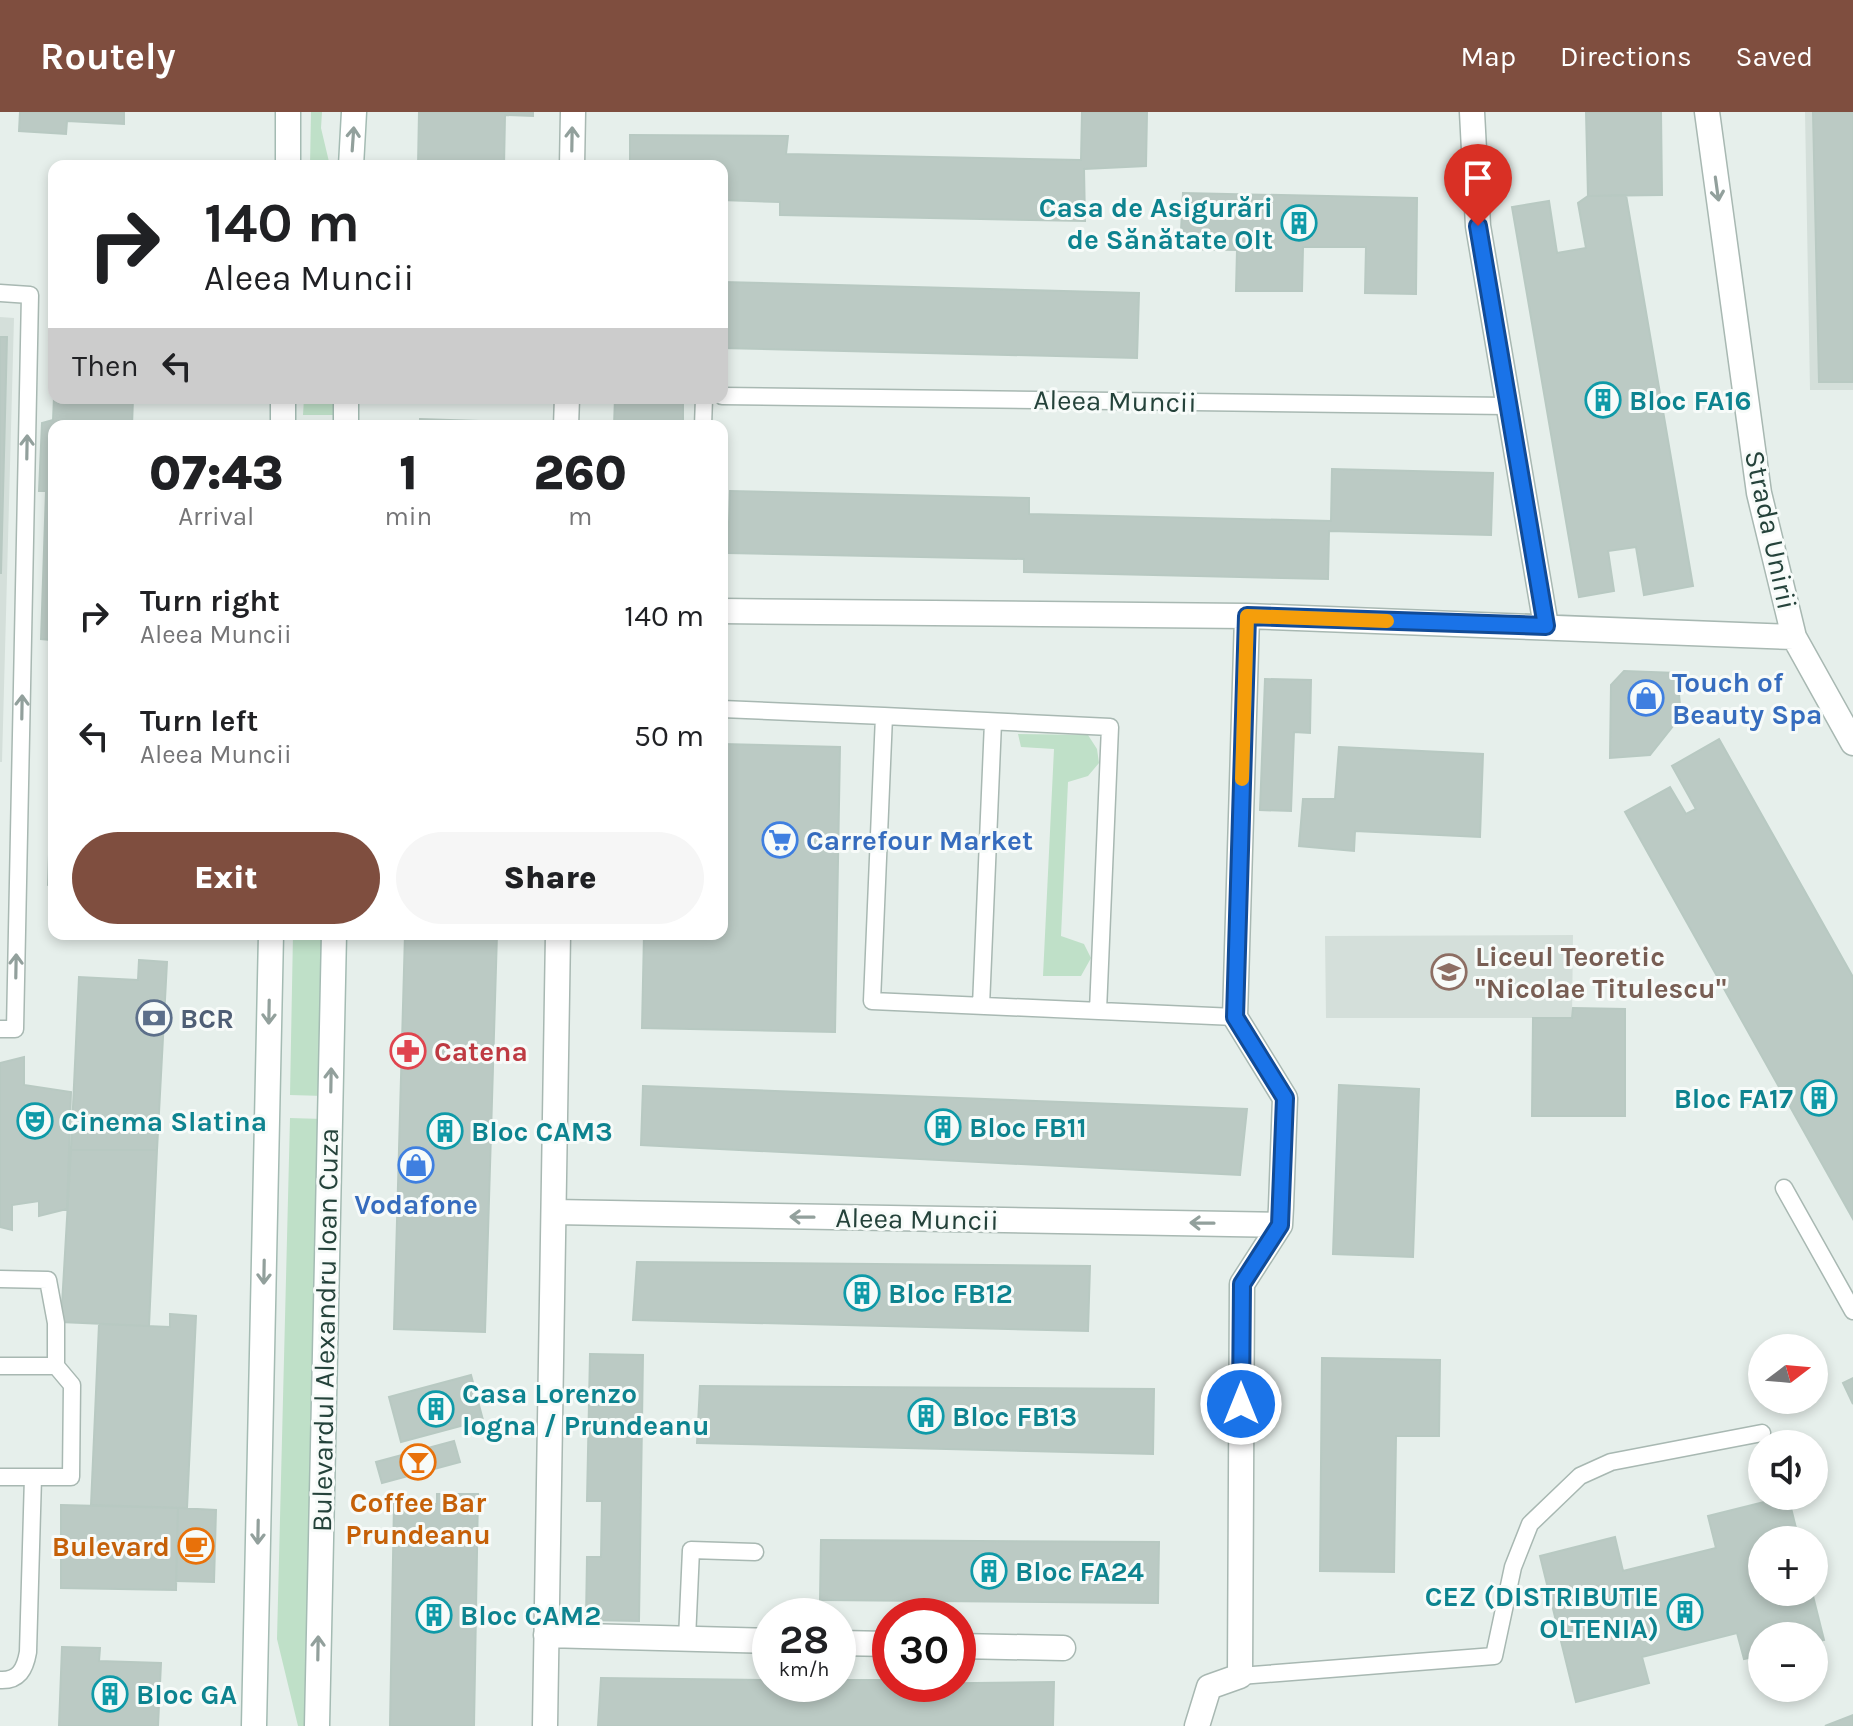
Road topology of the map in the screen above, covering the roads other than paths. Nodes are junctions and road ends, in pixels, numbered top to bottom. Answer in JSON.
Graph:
{"nodes":[{"id":1,"x":288,"y":112,"type":"edge"},
{"id":2,"x":354,"y":112,"type":"edge"},
{"id":3,"x":573,"y":112,"type":"edge"},
{"id":4,"x":1472,"y":112,"type":"edge"},
{"id":5,"x":1707,"y":112,"type":"edge"},
{"id":6,"x":288,"y":160,"type":"edge"},
{"id":7,"x":351,"y":160,"type":"edge"},
{"id":8,"x":572,"y":160,"type":"edge"},
{"id":9,"x":0,"y":293,"type":"edge"},
{"id":10,"x":728,"y":396,"type":"edge"},
{"id":11,"x":1507,"y":406,"type":"junction"},
{"id":12,"x":728,"y":611,"type":"edge"},
{"id":13,"x":1247,"y":616,"type":"junction"},
{"id":14,"x":1546,"y":626,"type":"junction"},
{"id":15,"x":1794,"y":637,"type":"junction"},
{"id":16,"x":728,"y":709,"type":"edge"},
{"id":17,"x":884,"y":716,"type":"junction"},
{"id":18,"x":993,"y":722,"type":"junction"},
{"id":19,"x":1853,"y":743,"type":"edge"},
{"id":20,"x":271,"y":940,"type":"edge"},
{"id":21,"x":334,"y":940,"type":"edge"},
{"id":22,"x":558,"y":940,"type":"edge"},
{"id":23,"x":981,"y":1006,"type":"junction"},
{"id":24,"x":1098,"y":1011,"type":"junction"},
{"id":25,"x":1235,"y":1017,"type":"junction"},
{"id":26,"x":0,"y":1029,"type":"edge"},
{"id":27,"x":1784,"y":1188,"type":"dead end"},
{"id":28,"x":554,"y":1212,"type":"junction"},
{"id":29,"x":1280,"y":1225,"type":"junction"},
{"id":30,"x":0,"y":1279,"type":"edge"},
{"id":31,"x":1853,"y":1311,"type":"edge"},
{"id":32,"x":0,"y":1366,"type":"edge"},
{"id":33,"x":56,"y":1366,"type":"junction"},
{"id":34,"x":1748,"y":1436,"type":"edge"},
{"id":35,"x":0,"y":1477,"type":"edge"},
{"id":36,"x":33,"y":1477,"type":"junction"},
{"id":37,"x":755,"y":1552,"type":"dead end"},
{"id":38,"x":546,"y":1635,"type":"junction"},
{"id":39,"x":687,"y":1639,"type":"junction"},
{"id":40,"x":752,"y":1641,"type":"edge"},
{"id":41,"x":976,"y":1646,"type":"edge"},
{"id":42,"x":1063,"y":1648,"type":"dead end"},
{"id":43,"x":1240,"y":1676,"type":"junction"},
{"id":44,"x":0,"y":1680,"type":"edge"},
{"id":45,"x":254,"y":1726,"type":"edge"},
{"id":46,"x":317,"y":1726,"type":"edge"},
{"id":47,"x":545,"y":1726,"type":"edge"},
{"id":48,"x":1197,"y":1726,"type":"edge"}],
"edges":[{"from":1,"to":6,"type":"street"},
{"from":7,"to":2,"type":"street","one_way":true},
{"from":8,"to":3,"type":"street","one_way":true},
{"from":4,"to":11,"type":"street"},
{"from":5,"to":15,"type":"street","name":"Strada Unirii","one_way":true},
{"from":26,"to":9,"type":"lane","one_way":true},
{"from":10,"to":11,"type":"lane","name":"Aleea Muncii"},
{"from":11,"to":14,"type":"street"},
{"from":12,"to":13,"type":"street"},
{"from":13,"to":14,"type":"street"},
{"from":13,"to":25,"type":"street"},
{"from":14,"to":15,"type":"street"},
{"from":15,"to":19,"type":"street","name":"Strada Unirii"},
{"from":16,"to":17,"type":"lane"},
{"from":17,"to":18,"type":"lane"},
{"from":17,"to":23,"type":"lane"},
{"from":18,"to":23,"type":"lane"},
{"from":18,"to":24,"type":"lane"},
{"from":20,"to":45,"type":"street","one_way":true},
{"from":46,"to":21,"type":"street","name":"Bulevardul Alexandru Ioan Cuza","one_way":true},
{"from":22,"to":28,"type":"street"},
{"from":23,"to":24,"type":"lane"},
{"from":24,"to":25,"type":"lane"},
{"from":25,"to":29,"type":"street"},
{"from":27,"to":31,"type":"lane"},
{"from":29,"to":28,"type":"street","name":"Aleea Muncii","one_way":true},
{"from":28,"to":38,"type":"street"},
{"from":29,"to":43,"type":"street"},
{"from":30,"to":33,"type":"lane"},
{"from":32,"to":33,"type":"lane"},
{"from":33,"to":36,"type":"lane"},
{"from":34,"to":43,"type":"lane"},
{"from":35,"to":36,"type":"lane"},
{"from":36,"to":44,"type":"lane"},
{"from":37,"to":39,"type":"lane"},
{"from":38,"to":39,"type":"street"},
{"from":38,"to":47,"type":"street"},
{"from":39,"to":40,"type":"street"},
{"from":41,"to":42,"type":"street"},
{"from":43,"to":48,"type":"street"}]}
